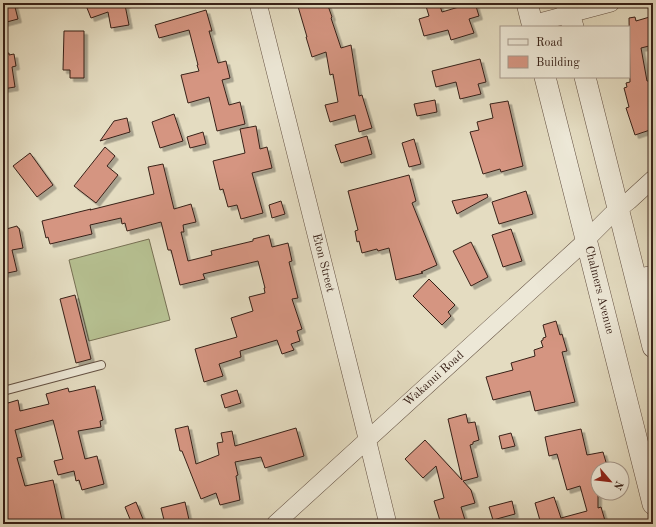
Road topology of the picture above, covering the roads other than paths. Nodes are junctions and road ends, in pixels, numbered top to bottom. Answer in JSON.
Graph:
{"nodes":[{"id":1,"x":258,"y":3,"type":"edge"},
{"id":2,"x":527,"y":3,"type":"edge"},
{"id":3,"x":611,"y":3,"type":"edge"},
{"id":4,"x":569,"y":14,"type":"edge"},
{"id":5,"x":532,"y":25,"type":"edge"},
{"id":6,"x":545,"y":78,"type":"edge"},
{"id":7,"x":585,"y":78,"type":"edge"},
{"id":8,"x":653,"y":179,"type":"edge"},
{"id":9,"x":619,"y":210,"type":"junction"},
{"id":10,"x":589,"y":236,"type":"junction"},
{"id":11,"x":644,"y":276,"type":"edge"},
{"id":12,"x":653,"y":347,"type":"edge"},
{"id":13,"x":102,"y":365,"type":"dead end"},
{"id":14,"x":3,"y":391,"type":"edge"},
{"id":15,"x":368,"y":438,"type":"junction"},
{"id":16,"x":653,"y":504,"type":"edge"},
{"id":17,"x":274,"y":524,"type":"edge"},
{"id":18,"x":388,"y":524,"type":"edge"}],
"edges":[{"from":1,"to":15,"type":"street","name":"Eton Street"},
{"from":2,"to":5,"type":"street"},
{"from":3,"to":4,"type":"street"},
{"from":4,"to":5,"type":"street"},
{"from":6,"to":10,"type":"street","name":"Chalmers Avenue"},
{"from":7,"to":9,"type":"street"},
{"from":8,"to":9,"type":"street","name":"Wakanui Road"},
{"from":9,"to":10,"type":"street","name":"Wakanui Road"},
{"from":9,"to":11,"type":"street"},
{"from":10,"to":15,"type":"street","name":"Wakanui Road"},
{"from":10,"to":16,"type":"street","name":"Chalmers Avenue"},
{"from":11,"to":12,"type":"street"},
{"from":13,"to":14,"type":"lane"},
{"from":15,"to":17,"type":"street","name":"Wakanui Road"},
{"from":15,"to":18,"type":"street","name":"Eton Street"}]}
